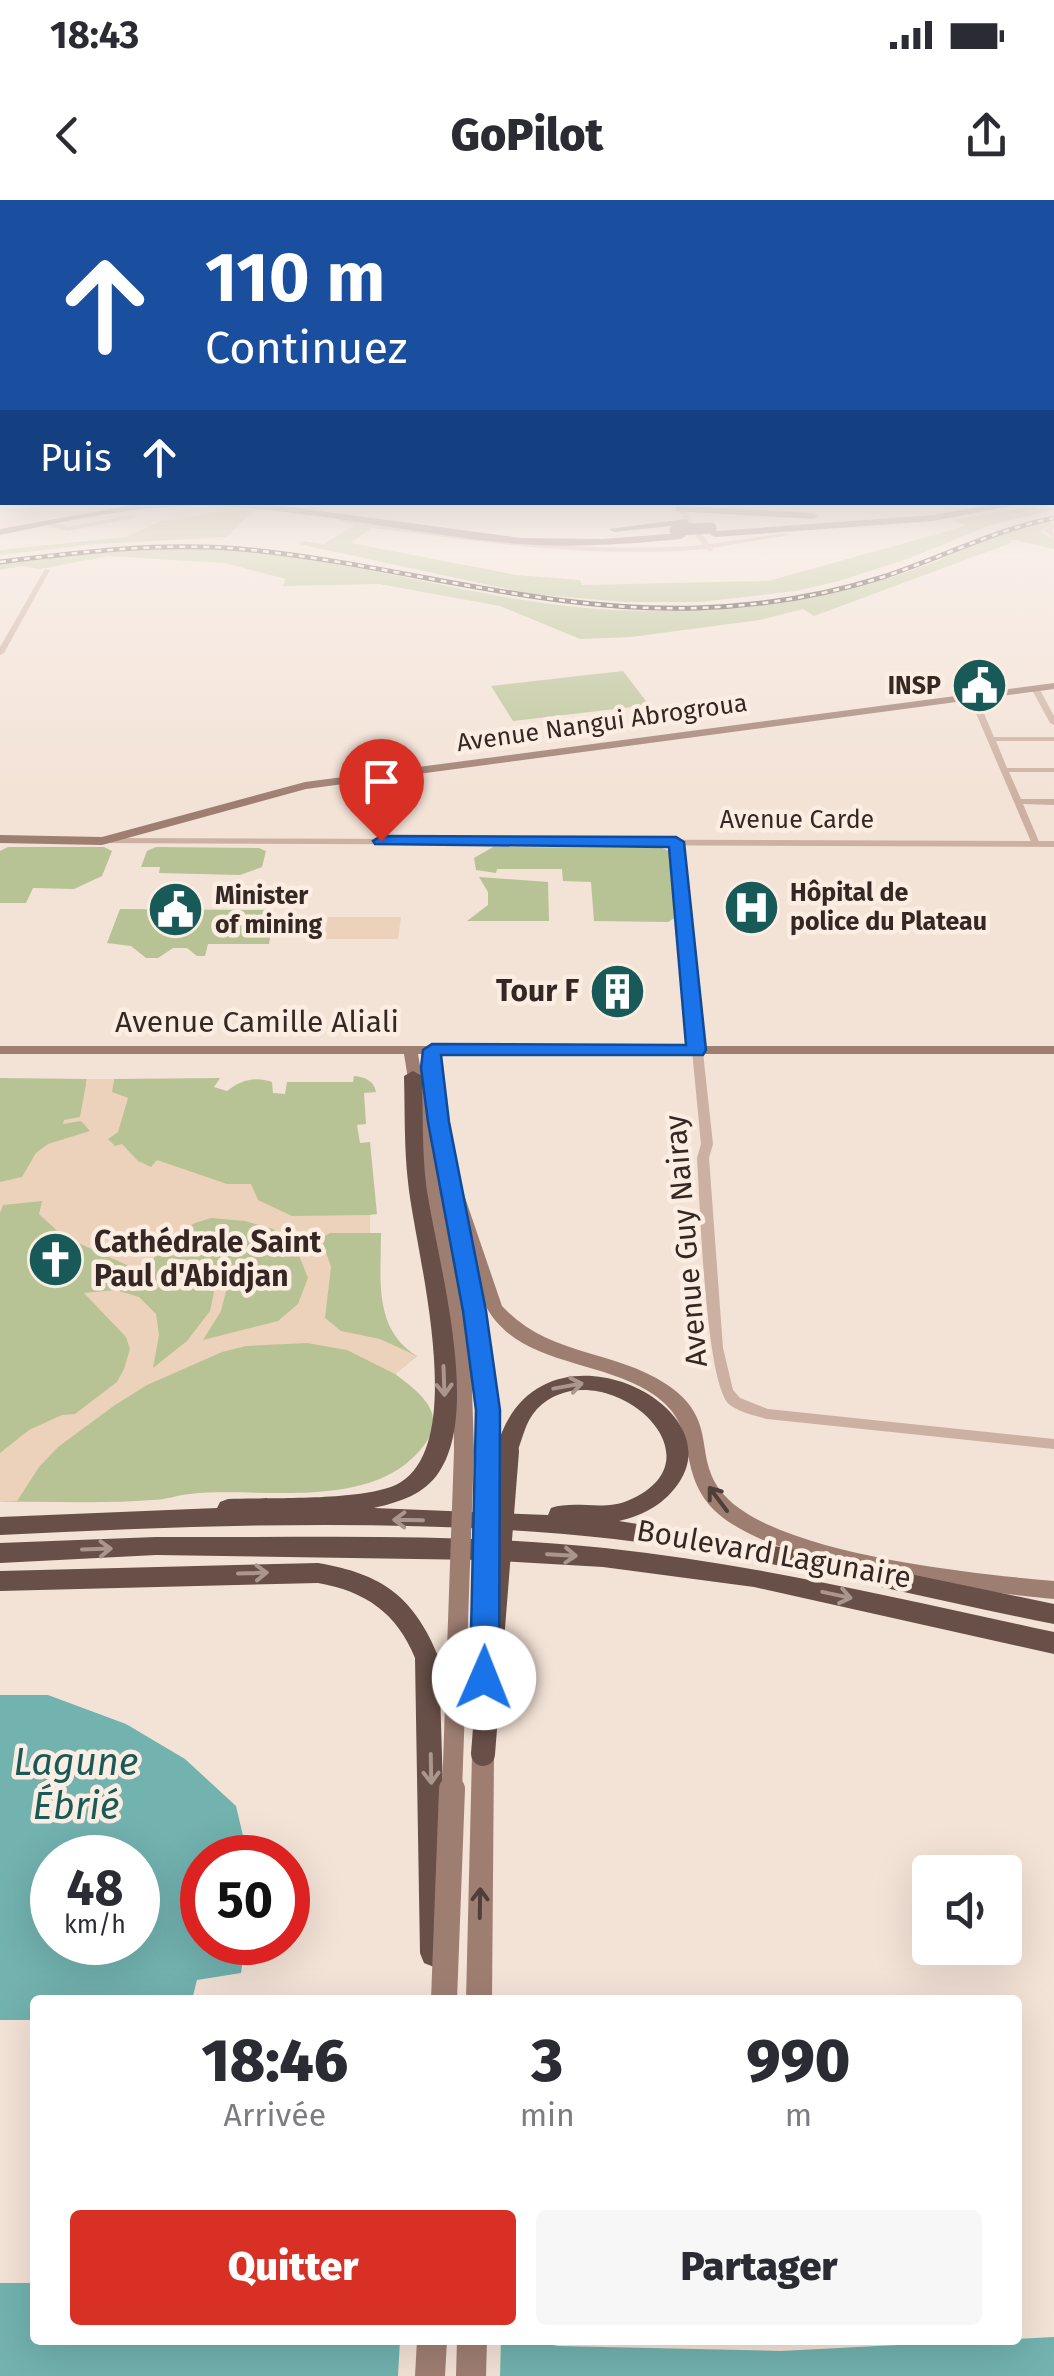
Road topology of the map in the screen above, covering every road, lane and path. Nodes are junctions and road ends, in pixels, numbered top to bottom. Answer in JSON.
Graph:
{"nodes":[{"id":1,"x":31,"y":598,"type":"edge"},
{"id":2,"x":0,"y":653,"type":"edge"},
{"id":3,"x":1054,"y":686,"type":"edge"},
{"id":4,"x":1035,"y":688,"type":"junction"},
{"id":5,"x":973,"y":697,"type":"junction"},
{"id":6,"x":1054,"y":723,"type":"edge"},
{"id":7,"x":1054,"y":738,"type":"edge"},
{"id":8,"x":990,"y":739,"type":"junction"},
{"id":9,"x":1004,"y":770,"type":"junction"},
{"id":10,"x":1054,"y":770,"type":"edge"},
{"id":11,"x":1018,"y":801,"type":"junction"},
{"id":12,"x":1054,"y":802,"type":"edge"},
{"id":13,"x":0,"y":839,"type":"edge"},
{"id":14,"x":102,"y":841,"type":"junction"},
{"id":15,"x":676,"y":842,"type":"junction"},
{"id":16,"x":1036,"y":844,"type":"junction"},
{"id":17,"x":1054,"y":844,"type":"edge"},
{"id":18,"x":410,"y":1050,"type":"junction"},
{"id":19,"x":432,"y":1050,"type":"junction"},
{"id":20,"x":696,"y":1050,"type":"junction"},
{"id":21,"x":1054,"y":1050,"type":"edge"},
{"id":22,"x":0,"y":1052,"type":"edge"},
{"id":23,"x":413,"y":1076,"type":"junction"},
{"id":24,"x":451,"y":1178,"type":"junction"},
{"id":25,"x":1054,"y":1444,"type":"edge"},
{"id":26,"x":486,"y":1450,"type":"junction"},
{"id":27,"x":457,"y":1521,"type":"junction"},
{"id":28,"x":126,"y":1522,"type":"junction"},
{"id":29,"x":0,"y":1526,"type":"edge"},
{"id":30,"x":0,"y":1553,"type":"edge"},
{"id":31,"x":818,"y":1562,"type":"junction"},
{"id":32,"x":902,"y":1571,"type":"junction"},
{"id":33,"x":0,"y":1581,"type":"edge"},
{"id":34,"x":1054,"y":1590,"type":"edge"},
{"id":35,"x":1054,"y":1614,"type":"edge"},
{"id":36,"x":1054,"y":1643,"type":"edge"},
{"id":37,"x":484,"y":1754,"type":"joint"},
{"id":38,"x":434,"y":1995,"type":"edge"},
{"id":39,"x":444,"y":1995,"type":"edge"},
{"id":40,"x":478,"y":1995,"type":"edge"},
{"id":41,"x":432,"y":2345,"type":"edge"},
{"id":42,"x":472,"y":2345,"type":"edge"},
{"id":43,"x":430,"y":2376,"type":"edge"},
{"id":44,"x":471,"y":2376,"type":"edge"}],
"edges":[{"from":1,"to":2,"type":"street"},
{"from":3,"to":4,"type":"main road","name":"Avenue Nangui Abrogroua"},
{"from":4,"to":5,"type":"main road","name":"Avenue Nangui Abrogroua"},
{"from":4,"to":6,"type":"street"},
{"from":5,"to":8,"type":"street"},
{"from":5,"to":14,"type":"main road","name":"Avenue Nangui Abrogroua"},
{"from":7,"to":8,"type":"street"},
{"from":8,"to":9,"type":"street"},
{"from":9,"to":10,"type":"street"},
{"from":9,"to":11,"type":"street"},
{"from":11,"to":12,"type":"street"},
{"from":11,"to":16,"type":"street"},
{"from":13,"to":14,"type":"main road","name":"Avenue Carde"},
{"from":14,"to":15,"type":"street","name":"Avenue Carde"},
{"from":15,"to":16,"type":"street","name":"Avenue Carde"},
{"from":15,"to":20,"type":"street"},
{"from":16,"to":17,"type":"street","name":"Avenue Carde"},
{"from":18,"to":19,"type":"main road","name":"Avenue Camille Aliali"},
{"from":18,"to":22,"type":"main road","name":"Avenue Camille Aliali"},
{"from":18,"to":23,"type":"main road"},
{"from":19,"to":20,"type":"main road","name":"Avenue Camille Aliali"},
{"from":19,"to":24,"type":"main road"},
{"from":20,"to":21,"type":"main road","name":"Avenue Camille Aliali"},
{"from":20,"to":25,"type":"street","name":"Avenue Guy Nairay"},
{"from":23,"to":26,"type":"main road"},
{"from":23,"to":28,"type":"highway","one_way":true},
{"from":24,"to":26,"type":"main road"},
{"from":32,"to":24,"type":"main road","one_way":true},
{"from":26,"to":27,"type":"highway","one_way":true},
{"from":26,"to":37,"type":"highway","bridge":true},
{"from":26,"to":39,"type":"main road","bridge":true},
{"from":27,"to":28,"type":"highway","name":"Boulevard Lagunaire","one_way":true},
{"from":27,"to":31,"type":"highway","name":"Boulevard Lagunaire"},
{"from":28,"to":29,"type":"highway","name":"Boulevard Lagunaire"},
{"from":30,"to":36,"type":"highway","name":"Boulevard Lagunaire","one_way":true},
{"from":31,"to":32,"type":"highway"},
{"from":31,"to":35,"type":"highway","name":"Boulevard Lagunaire"},
{"from":32,"to":34,"type":"main road"},
{"from":33,"to":38,"type":"highway","one_way":true},
{"from":40,"to":37,"type":"main road","one_way":true},
{"from":41,"to":43,"type":"main road"},
{"from":42,"to":44,"type":"main road"}]}
